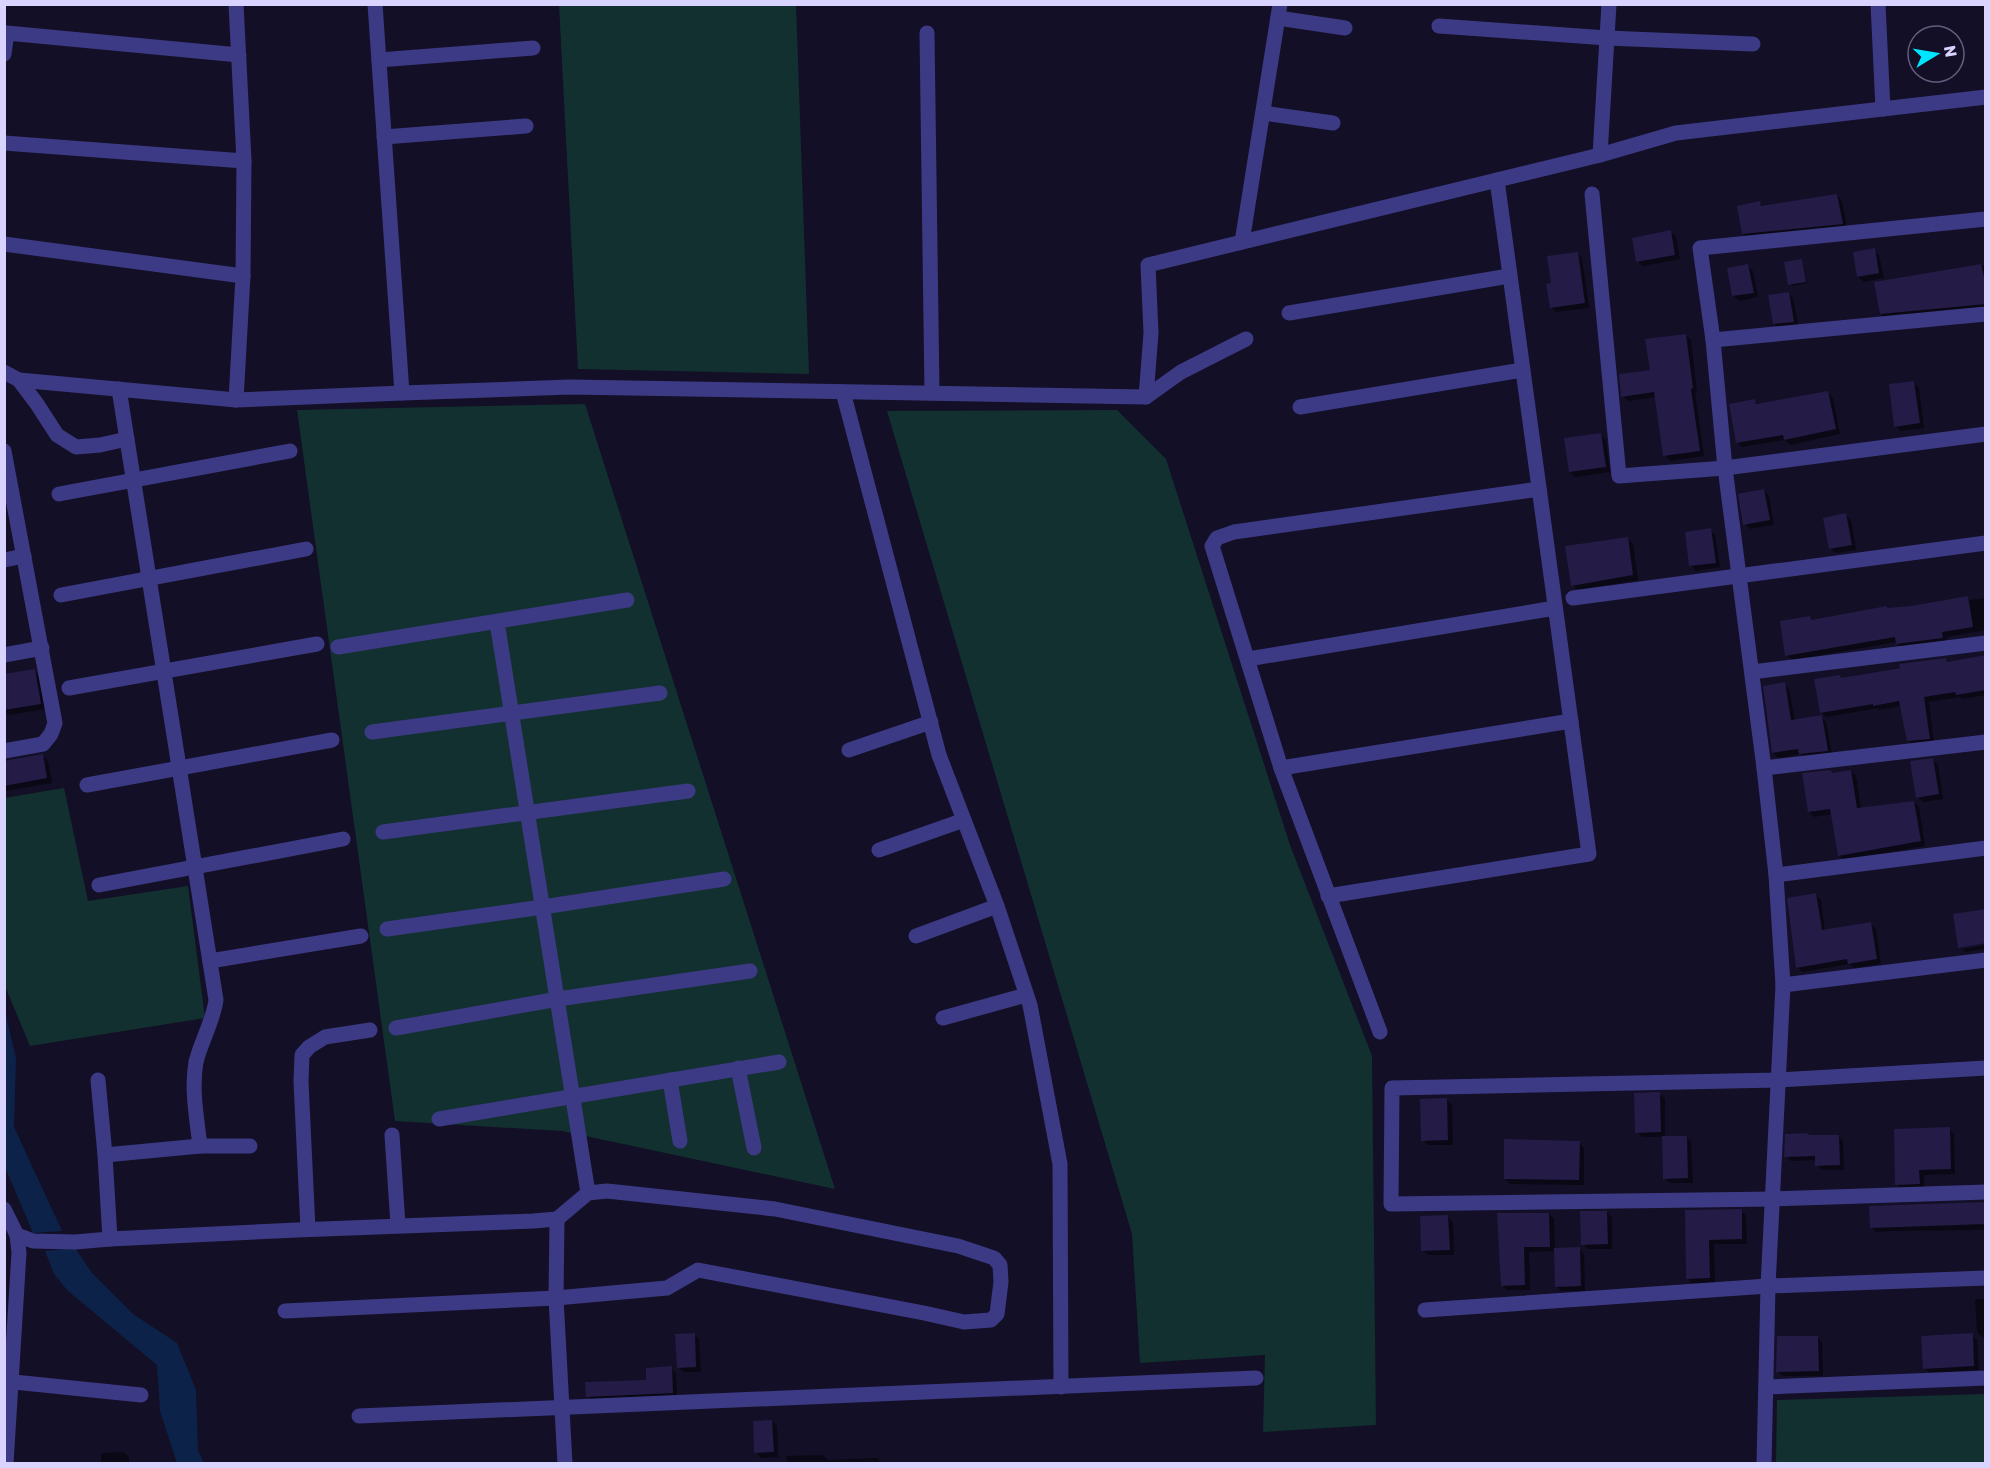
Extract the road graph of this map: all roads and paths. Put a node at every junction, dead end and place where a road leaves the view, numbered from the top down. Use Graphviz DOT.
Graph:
graph roads {
  1 [pos="236,4"];
  2 [pos="375,4"];
  3 [pos="1609,4"];
  4 [pos="1878,4"];
  5 [pos="1279,11"];
  6 [pos="1439,26"];
  7 [pos="1345,28"];
  8 [pos="6,33"];
  9 [pos="927,33"];
  10 [pos="1607,38"];
  11 [pos="1753,44"];
  12 [pos="533,48"];
  13 [pos="4,54"];
  14 [pos="239,55"];
  15 [pos="379,60"];
  16 [pos="1986,97"];
  17 [pos="1883,109"];
  18 [pos="1263,113"];
  19 [pos="1333,123"];
  20 [pos="526,126"];
  21 [pos="384,137"];
  22 [pos="4,143"];
  23 [pos="1600,155"];
  24 [pos="244,161"];
  25 [pos="1497,180"];
  26 [pos="1592,194"];
  27 [pos="1986,219"];
  28 [pos="1242,242"];
  29 [pos="4,244"];
  30 [pos="243,276"];
  31 [pos="1509,276"];
  32 [pos="1288,314"];
  33 [pos="1986,314"];
  34 [pos="1246,339"];
  35 [pos="1713,340"];
  36 [pos="1522,369"];
  37 [pos="4,372"];
  38 [pos="20,380"];
  39 [pos="119,389"];
  40 [pos="843,392"];
  41 [pos="402,393"];
  42 [pos="932,393"];
  43 [pos="1146,397"];
  44 [pos="236,400"];
  45 [pos="1300,407"];
  46 [pos="1986,434"];
  47 [pos="127,439"];
  48 [pos="4,451"];
  49 [pos="290,451"];
  50 [pos="1725,468"];
  51 [pos="134,481"];
  52 [pos="1539,489"];
  53 [pos="59,494"];
  54 [pos="1986,543"];
  55 [pos="306,549"];
  56 [pos="24,556"];
  57 [pos="4,560"];
  58 [pos="1740,575"];
  59 [pos="149,578"];
  60 [pos="61,595"];
  61 [pos="1573,598"];
  62 [pos="627,600"];
  63 [pos="1555,608"];
  64 [pos="497,622"];
  65 [pos="1986,643"];
  66 [pos="317,644"];
  67 [pos="338,647"];
  68 [pos="42,648"];
  69 [pos="4,655"];
  70 [pos="1248,659"];
  71 [pos="164,671"];
  72 [pos="1752,672"];
  73 [pos="69,688"];
  74 [pos="660,693"];
  75 [pos="513,713"];
  76 [pos="1571,721"];
  77 [pos="931,722"];
  78 [pos="372,732"];
  79 [pos="332,740"];
  80 [pos="1986,742"];
  81 [pos="849,750"];
  82 [pos="4,751"];
  83 [pos="179,768"];
  84 [pos="1281,768"];
  85 [pos="1764,768"];
  86 [pos="87,785"];
  87 [pos="688,792"];
  88 [pos="526,813"];
  89 [pos="964,820"];
  90 [pos="383,832"];
  91 [pos="343,839"];
  92 [pos="1986,848"];
  93 [pos="879,850"];
  94 [pos="195,867"];
  95 [pos="1776,875"];
  96 [pos="724,879"];
  97 [pos="99,885"];
  98 [pos="1328,896"];
  99 [pos="997,906"];
  100 [pos="543,907"];
  101 [pos="387,929"];
  102 [pos="361,936"];
  103 [pos="916,936"];
  104 [pos="1986,960"];
  105 [pos="210,961"];
  106 [pos="750,971"];
  107 [pos="1784,985"];
  108 [pos="1026,994"];
  109 [pos="558,999"];
  110 [pos="943,1018"];
  111 [pos="396,1028"];
  112 [pos="370,1030"];
  113 [pos="1380,1032"];
  114 [pos="779,1062"];
  115 [pos="738,1068"];
  116 [pos="1986,1068"];
  117 [pos="98,1080"];
  118 [pos="670,1080"];
  119 [pos="1778,1080"];
  120 [pos="574,1096"];
  121 [pos="439,1119"];
  122 [pos="392,1135"];
  123 [pos="680,1142"];
  124 [pos="200,1146"];
  125 [pos="250,1146"];
  126 [pos="754,1148"];
  127 [pos="105,1155"];
  128 [pos="1986,1192"];
  129 [pos="588,1193"];
  130 [pos="1774,1199"];
  131 [pos="4,1209"];
  132 [pos="557,1218"];
  133 [pos="398,1225"];
  134 [pos="308,1229"];
  135 [pos="17,1235"];
  136 [pos="110,1239"];
  137 [pos="1986,1278"];
  138 [pos="10,1286"];
  139 [pos="1768,1286"];
  140 [pos="556,1298"];
  141 [pos="1425,1310"];
  142 [pos="285,1311"];
  143 [pos="1256,1378"];
  144 [pos="1986,1378"];
  145 [pos="7,1381"];
  146 [pos="1061,1387"];
  147 [pos="1767,1387"];
  148 [pos="141,1395"];
  149 [pos="562,1408"];
  150 [pos="359,1416"];
  151 [pos="6,1464"];
  152 [pos="565,1464"];
  153 [pos="1764,1464"];
  1 -- 14 [label="street"];
  2 -- 15 [label="street"];
  3 -- 10 [label="street"];
  4 -- 17 [label="street"];
  5 -- 7 [label="street"];
  5 -- 18 [label="street"];
  6 -- 10 [label="street"];
  8 -- 13 [label="street"];
  8 -- 14 [label="street"];
  9 -- 42 [label="street"];
  10 -- 11 [label="street"];
  10 -- 23 [label="street"];
  12 -- 15 [label="street"];
  14 -- 24 [label="street"];
  15 -- 21 [label="street"];
  16 -- 17 [label="street"];
  17 -- 23 [label="street"];
  18 -- 19 [label="street"];
  18 -- 28 [label="street"];
  20 -- 21 [label="street"];
  21 -- 41 [label="street"];
  22 -- 24 [label="street"];
  23 -- 25 [label="street"];
  24 -- 30 [label="street"];
  25 -- 28 [label="street"];
  25 -- 31 [label="street"];
  26 -- 50 [label="street"];
  27 -- 35 [label="street"];
  28 -- 43 [label="street"];
  29 -- 30 [label="street"];
  30 -- 44 [label="street"];
  31 -- 32 [label="street"];
  31 -- 36 [label="street"];
  33 -- 35 [label="street"];
  34 -- 43 [label="street"];
  35 -- 50 [label="street"];
  36 -- 45 [label="street"];
  36 -- 52 [label="street"];
  37 -- 38 [label="street"];
  38 -- 39 [label="street"];
  38 -- 47 [label="street"];
  39 -- 44 [label="street"];
  39 -- 47 [label="street"];
  40 -- 41 [label="street"];
  40 -- 42 [label="street"];
  40 -- 77 [label="street"];
  41 -- 44 [label="street"];
  42 -- 43 [label="street"];
  46 -- 50 [label="street"];
  47 -- 51 [label="street"];
  48 -- 56 [label="street"];
  49 -- 51 [label="street"];
  50 -- 58 [label="street"];
  51 -- 53 [label="street"];
  51 -- 59 [label="street"];
  52 -- 63 [label="street"];
  52 -- 70 [label="street"];
  54 -- 58 [label="street"];
  55 -- 59 [label="street"];
  56 -- 57 [label="street"];
  56 -- 68 [label="street"];
  58 -- 61 [label="street"];
  58 -- 72 [label="street"];
  59 -- 60 [label="street"];
  59 -- 71 [label="street"];
  62 -- 64 [label="street"];
  63 -- 70 [label="street"];
  63 -- 76 [label="street"];
  64 -- 67 [label="street"];
  64 -- 75 [label="street"];
  65 -- 72 [label="street"];
  66 -- 71 [label="street"];
  68 -- 69 [label="street"];
  68 -- 82 [label="street"];
  70 -- 84 [label="street"];
  71 -- 73 [label="street"];
  71 -- 83 [label="street"];
  72 -- 85 [label="street"];
  74 -- 75 [label="street"];
  75 -- 78 [label="street"];
  75 -- 88 [label="street"];
  76 -- 84 [label="street"];
  76 -- 98 [label="street"];
  77 -- 81 [label="street"];
  77 -- 89 [label="street"];
  79 -- 83 [label="street"];
  80 -- 85 [label="street"];
  83 -- 86 [label="street"];
  83 -- 94 [label="street"];
  84 -- 98 [label="street"];
  85 -- 95 [label="street"];
  87 -- 88 [label="street"];
  88 -- 90 [label="street"];
  88 -- 100 [label="street"];
  89 -- 93 [label="street"];
  89 -- 99 [label="street"];
  91 -- 94 [label="street"];
  92 -- 95 [label="street"];
  94 -- 97 [label="street"];
  94 -- 105 [label="street"];
  95 -- 107 [label="street"];
  96 -- 100 [label="street"];
  98 -- 113 [label="street"];
  99 -- 103 [label="street"];
  99 -- 108 [label="street"];
  100 -- 101 [label="street"];
  100 -- 109 [label="street"];
  102 -- 105 [label="street"];
  104 -- 107 [label="street"];
  105 -- 124 [label="street"];
  106 -- 109 [label="street"];
  107 -- 119 [label="street"];
  108 -- 110 [label="street"];
  108 -- 146 [label="street"];
  109 -- 111 [label="street"];
  109 -- 120 [label="street"];
  112 -- 134 [label="street"];
  114 -- 115 [label="street"];
  115 -- 118 [label="street"];
  115 -- 126 [label="street"];
  116 -- 119 [label="street"];
  117 -- 127 [label="street"];
  118 -- 120 [label="street"];
  118 -- 123 [label="street"];
  119 -- 130 [label="street"];
  119 -- 130 [label="street"];
  120 -- 121 [label="street"];
  120 -- 129 [label="street"];
  122 -- 133 [label="street"];
  124 -- 125 [label="street"];
  124 -- 127 [label="street"];
  127 -- 136 [label="street"];
  128 -- 130 [label="street"];
  129 -- 132 [label="street"];
  129 -- 140 [label="street"];
  130 -- 139 [label="street"];
  131 -- 135 [label="street"];
  132 -- 133 [label="street"];
  132 -- 140 [label="street"];
  133 -- 134 [label="street"];
  134 -- 136 [label="street"];
  135 -- 136 [label="street"];
  135 -- 138 [label="street"];
  137 -- 139 [label="street"];
  138 -- 145 [label="street"];
  139 -- 141 [label="street"];
  139 -- 147 [label="street"];
  140 -- 142 [label="street"];
  140 -- 149 [label="street"];
  143 -- 146 [label="street"];
  144 -- 147 [label="street"];
  145 -- 148 [label="street"];
  145 -- 151 [label="street"];
  146 -- 149 [label="street"];
  147 -- 153 [label="street"];
  149 -- 150 [label="street"];
  149 -- 152 [label="street"];
}
